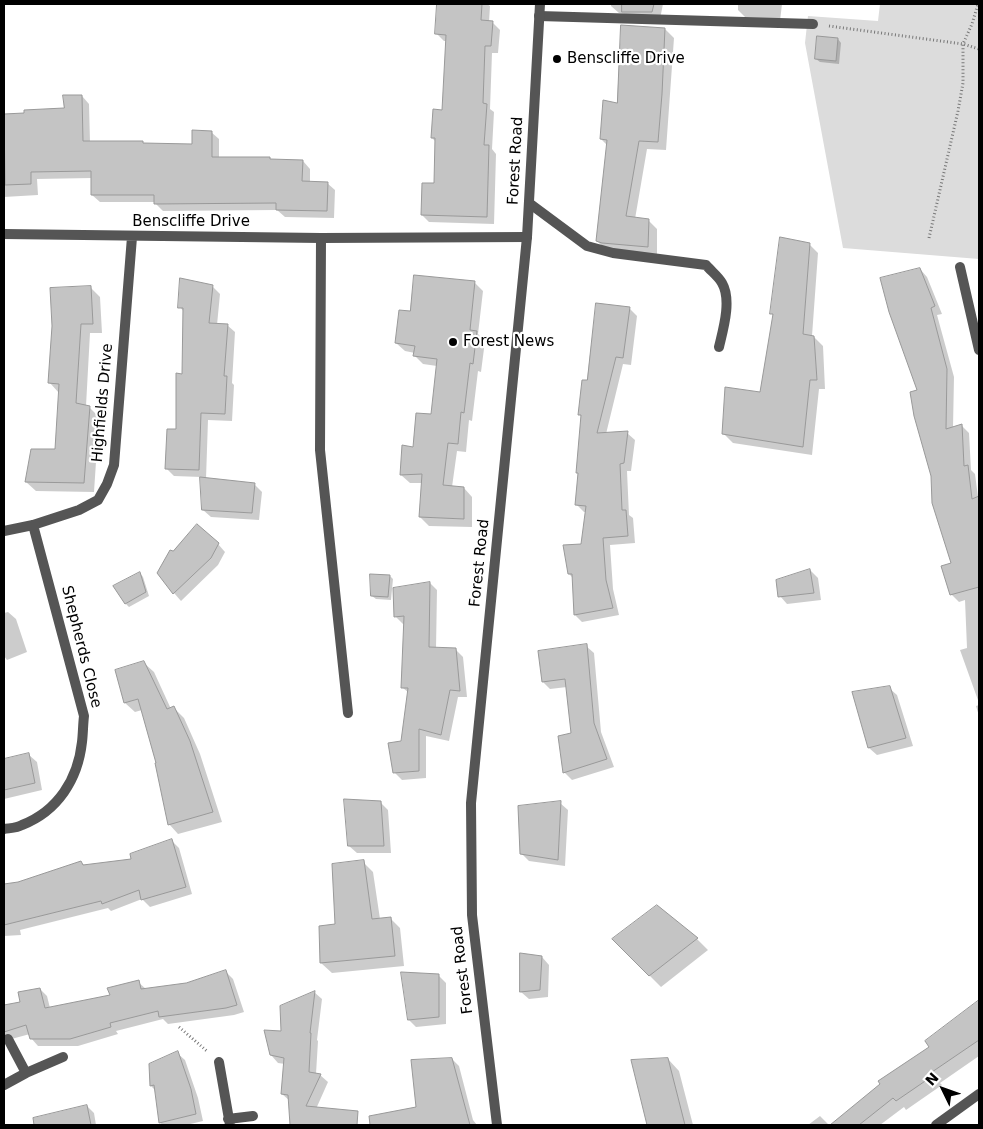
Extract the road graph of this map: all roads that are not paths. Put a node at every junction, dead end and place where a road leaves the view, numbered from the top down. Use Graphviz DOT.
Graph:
graph roads {
  1 [pos="540,4"];
  2 [pos="539,16"];
  3 [pos="813,24"];
  4 [pos="529,202"];
  5 [pos="4,234"];
  6 [pos="132,237"];
  7 [pos="527,237"];
  8 [pos="321,238"];
  9 [pos="960,267"];
  10 [pos="976,316"];
  11 [pos="719,347"];
  12 [pos="979,350"];
  13 [pos="33,524"];
  14 [pos="4,531"];
  15 [pos="348,713"];
  16 [pos="4,829"];
  17 [pos="8,1039"];
  18 [pos="63,1057"];
  19 [pos="219,1062"];
  20 [pos="26,1073"];
  21 [pos="4,1085"];
  22 [pos="979,1094"];
  23 [pos="253,1116"];
  24 [pos="229,1122"];
  25 [pos="497,1125"];
  26 [pos="936,1125"];
  1 -- 2 [label="street, Forest Road"];
  2 -- 3 [label="street"];
  2 -- 4 [label="street, Forest Road"];
  4 -- 7 [label="street, Forest Road"];
  4 -- 11 [label="street"];
  5 -- 6 [label="street, Benscliffe Drive"];
  6 -- 8 [label="street, Benscliffe Drive"];
  6 -- 13 [label="street, Highfields Drive"];
  7 -- 8 [label="street, Benscliffe Drive"];
  7 -- 25 [label="street, Forest Road"];
  8 -- 15 [label="street"];
  9 -- 10 [label="street"];
  10 -- 12 [label="street"];
  13 -- 14 [label="street, Highfields Drive"];
  13 -- 16 [label="street, Shepherds Close"];
  17 -- 20 [label="street"];
  18 -- 20 [label="street"];
  19 -- 24 [label="street"];
  20 -- 21 [label="street"];
  22 -- 26 [label="street"];
  23 -- 24 [label="street"];
}
